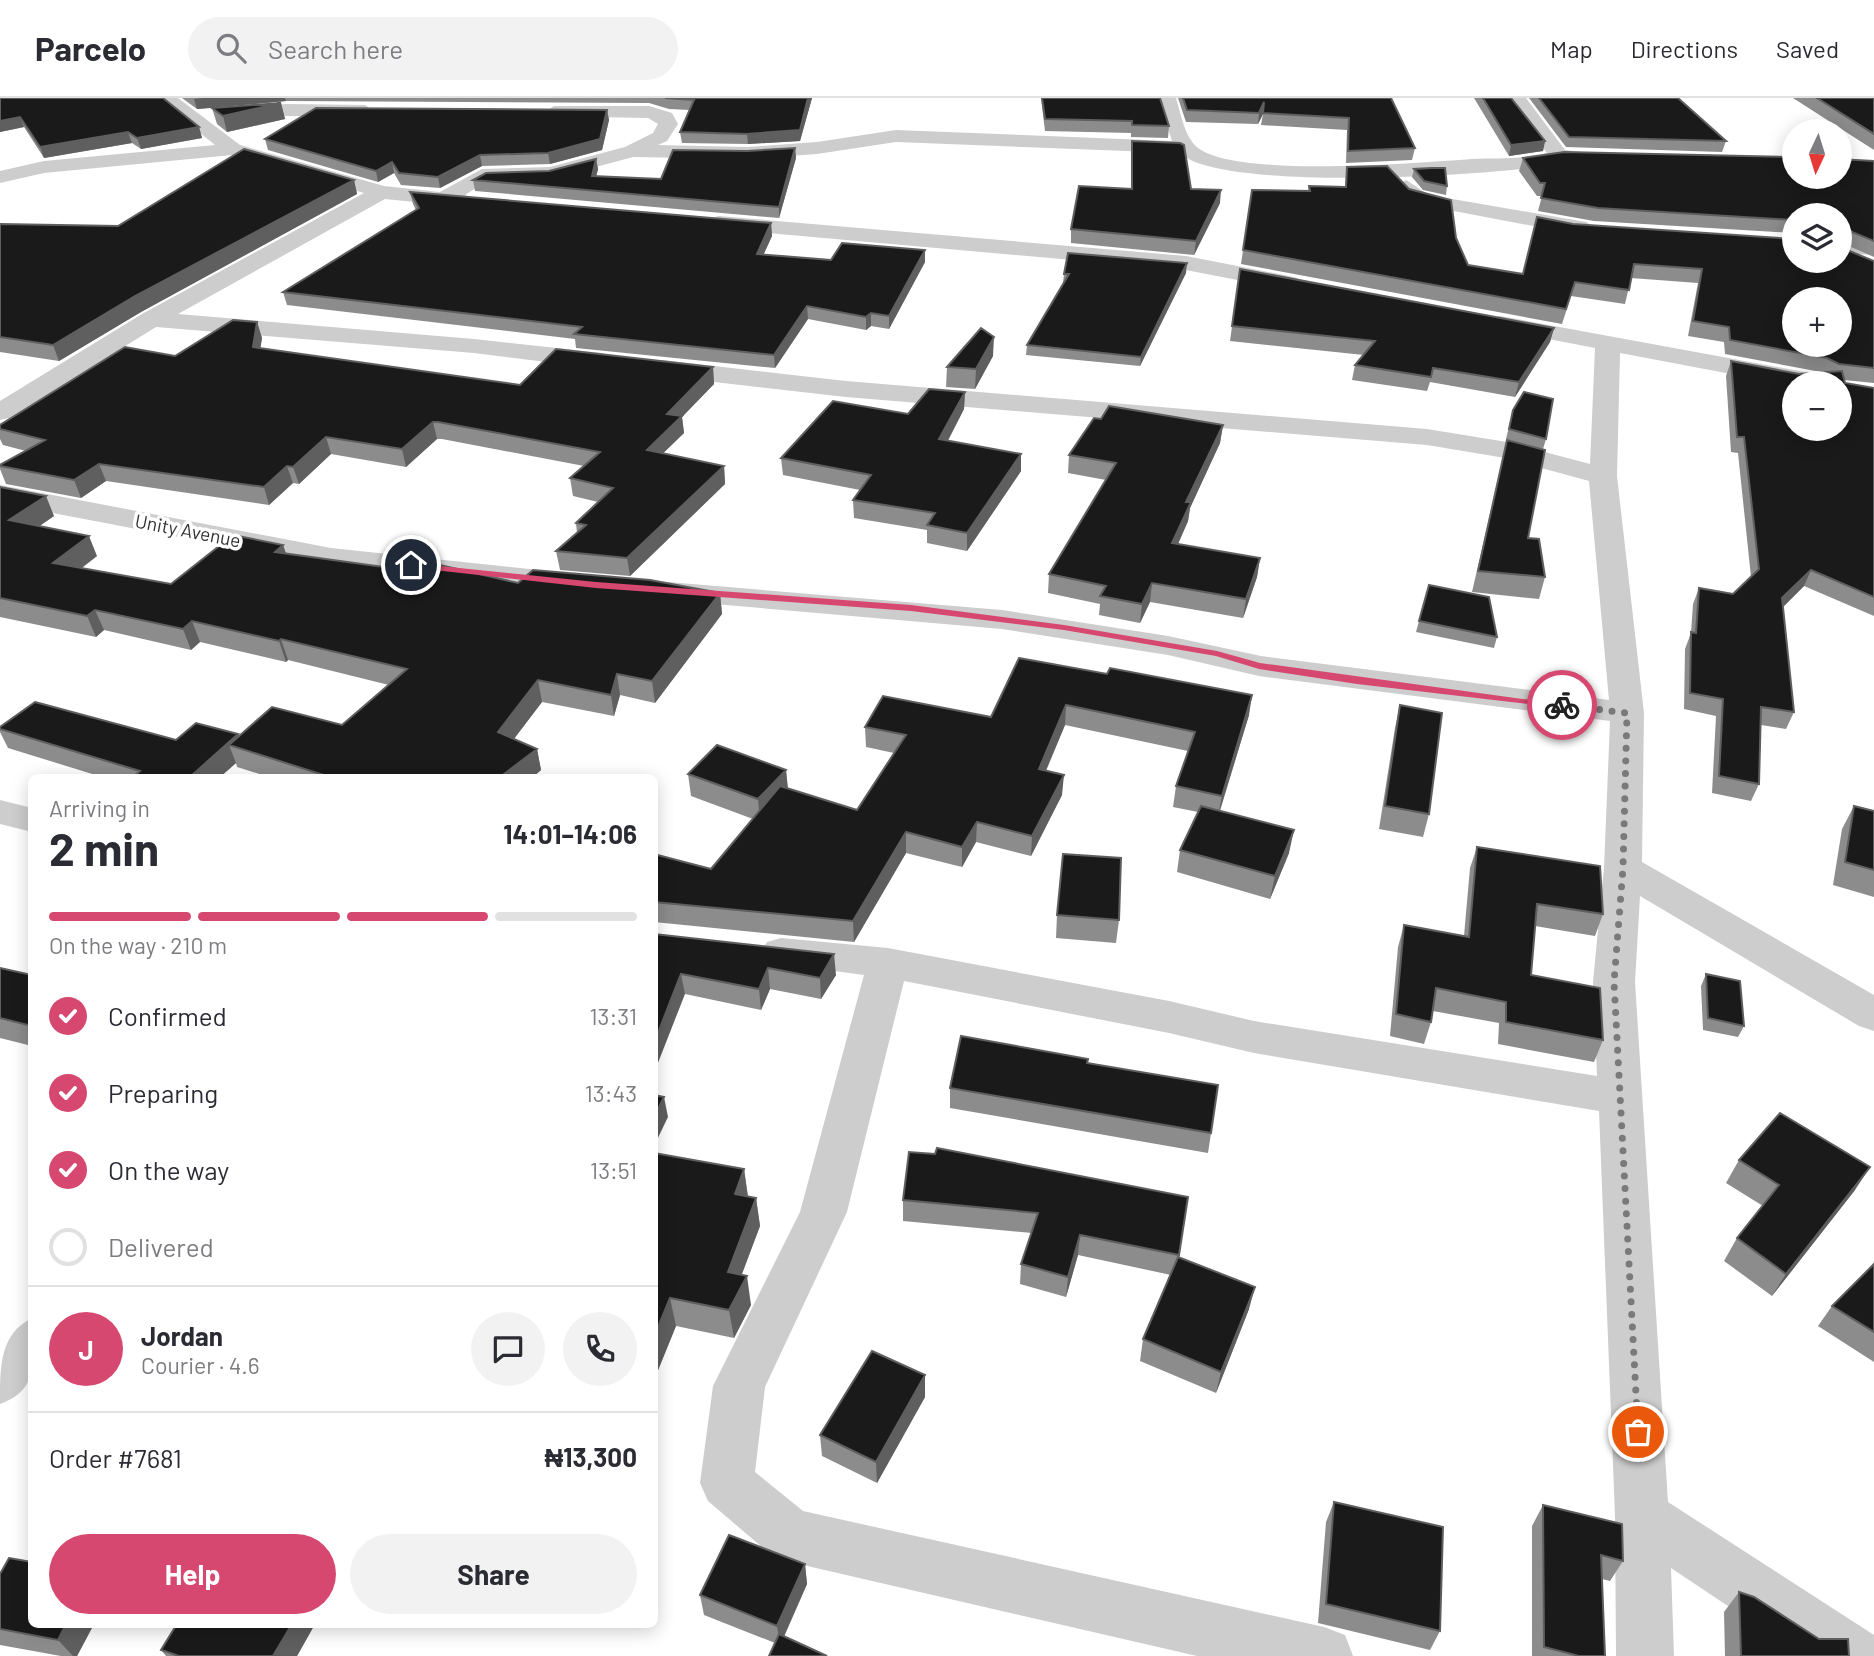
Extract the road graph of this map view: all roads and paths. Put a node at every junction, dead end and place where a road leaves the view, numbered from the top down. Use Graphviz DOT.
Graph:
graph roads {
  1 [pos="166,98"];
  2 [pos="1167,98"];
  3 [pos="1513,98"];
  4 [pos="384,111"];
  5 [pos="537,111"];
  6 [pos="191,118"];
  7 [pos="1185,147"];
  8 [pos="233,149"];
  9 [pos="632,152"];
  10 [pos="1559,156"];
  11 [pos="1598,157"];
  12 [pos="1391,169"];
  13 [pos="0,177"];
  14 [pos="382,192"];
  15 [pos="443,199"];
  16 [pos="484,202"];
  17 [pos="691,220"];
  18 [pos="1602,231"];
  19 [pos="1852,247"];
  20 [pos="1874,248"];
  21 [pos="1852,258"];
  22 [pos="1874,267"];
  23 [pos="1309,287"];
  24 [pos="1472,318"];
  25 [pos="151,319"];
  26 [pos="1608,344"];
  27 [pos="1782,376"];
  28 [pos="0,412"];
  29 [pos="1603,476"];
  30 [pos="0,494"];
  31 [pos="1627,713"];
  32 [pos="0,812"];
  33 [pos="28,819"];
  34 [pos="1623,868"];
  35 [pos="737,947"];
  36 [pos="888,963"];
  37 [pos="1874,1015"];
  38 [pos="1620,1097"];
  39 [pos="28,1345"];
  40 [pos="0,1381"];
  41 [pos="1642,1516"];
  42 [pos="1324,1656"];
  43 [pos="1645,1656"];
  44 [pos="1854,1656"];
  1 -- 6 [label="street"];
  2 -- 7 [label="street"];
  3 -- 10 [label="street"];
  4 -- 6 [label="street"];
  5 -- 9 [label="street"];
  6 -- 8 [label="street"];
  7 -- 9 [label="street"];
  7 -- 12 [label="street"];
  8 -- 13 [label="street"];
  8 -- 14 [label="street"];
  9 -- 15 [label="street"];
  10 -- 11 [label="street"];
  10 -- 12 [label="street"];
  12 -- 18 [label="street"];
  14 -- 15 [label="street"];
  14 -- 25 [label="street"];
  15 -- 16 [label="street"];
  17 -- 23 [label="street"];
  19 -- 20 [label="street"];
  21 -- 22 [label="street"];
  24 -- 26 [label="street"];
  25 -- 28 [label="street"];
  25 -- 29 [label="street"];
  26 -- 27 [label="street"];
  26 -- 29 [label="street"];
  29 -- 31 [label="street"];
  30 -- 31 [label="street, Unity Avenue"];
  31 -- 34 [label="street"];
  32 -- 33 [label="street"];
  34 -- 37 [label="street"];
  34 -- 38 [label="street"];
  35 -- 36 [label="street"];
  36 -- 38 [label="street"];
  36 -- 42 [label="street"];
  38 -- 41 [label="street"];
  39 -- 40 [label="street"];
  41 -- 43 [label="street"];
  41 -- 44 [label="street"];
}
